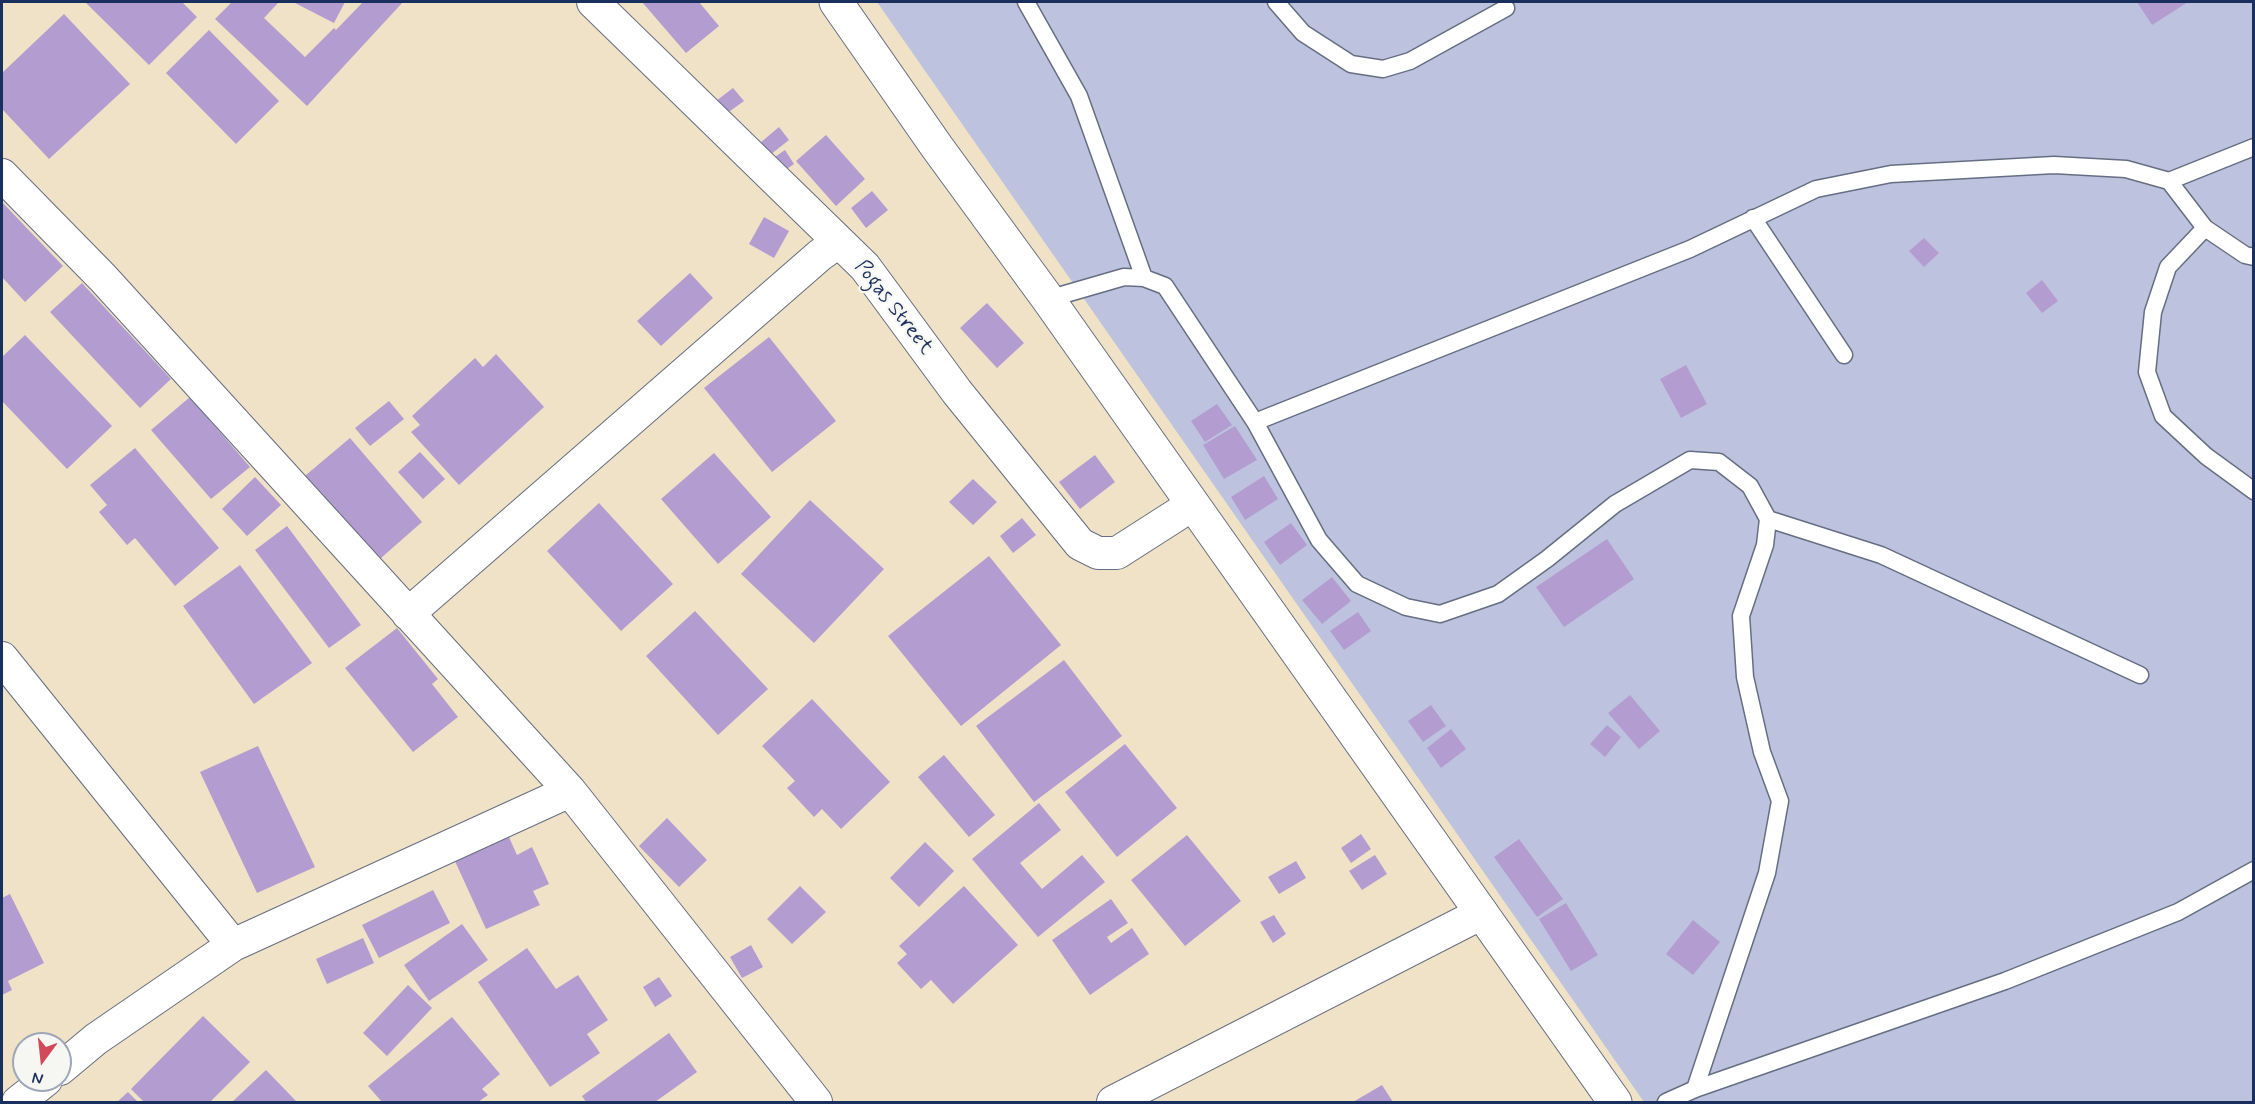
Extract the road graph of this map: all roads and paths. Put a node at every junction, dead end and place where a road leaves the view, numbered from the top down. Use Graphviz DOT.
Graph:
graph roads {
  1 [pos="593,2"];
  2 [pos="836,2"];
  3 [pos="1026,2"];
  4 [pos="1276,2"];
  5 [pos="1506,8"];
  6 [pos="2253,147"];
  7 [pos="2,175"];
  8 [pos="2169,181"];
  9 [pos="1753,218"];
  10 [pos="2205,228"];
  11 [pos="838,242"];
  12 [pos="2253,257"];
  13 [pos="1144,278"];
  14 [pos="1048,299"];
  15 [pos="1844,355"];
  16 [pos="1255,422"];
  17 [pos="2253,491"];
  18 [pos="1192,505"];
  19 [pos="1768,519"];
  20 [pos="408,614"];
  21 [pos="2,658"];
  22 [pos="2140,675"];
  23 [pos="570,791"];
  24 [pos="2253,870"];
  25 [pos="1482,913"];
  26 [pos="232,945"];
  27 [pos="72,1058"];
  28 [pos="1695,1089"];
  29 [pos="31,1092"];
  30 [pos="18,1102"];
  31 [pos="816,1102"];
  32 [pos="1113,1102"];
  33 [pos="1615,1102"];
  34 [pos="1666,1102"];
  1 -- 11 [label="street, Pogas Street"];
  2 -- 14 [label="street"];
  3 -- 13 [label="lane"];
  4 -- 5 [label="lane"];
  6 -- 8 [label="lane"];
  7 -- 20 [label="street"];
  8 -- 9 [label="lane"];
  8 -- 10 [label="lane"];
  9 -- 15 [label="lane"];
  9 -- 16 [label="lane"];
  10 -- 12 [label="lane"];
  10 -- 17 [label="lane"];
  11 -- 18 [label="street, Pogas Street"];
  11 -- 20 [label="street"];
  13 -- 14 [label="lane"];
  13 -- 16 [label="lane"];
  14 -- 18 [label="street"];
  16 -- 19 [label="lane"];
  18 -- 25 [label="street"];
  19 -- 22 [label="lane"];
  19 -- 28 [label="lane"];
  20 -- 23 [label="street"];
  21 -- 26 [label="street"];
  23 -- 26 [label="street"];
  23 -- 31 [label="street"];
  24 -- 28 [label="lane"];
  25 -- 32 [label="street"];
  25 -- 33 [label="street"];
  26 -- 27 [label="street"];
  28 -- 34 [label="lane"];
  29 -- 30 [label="street"];
}
